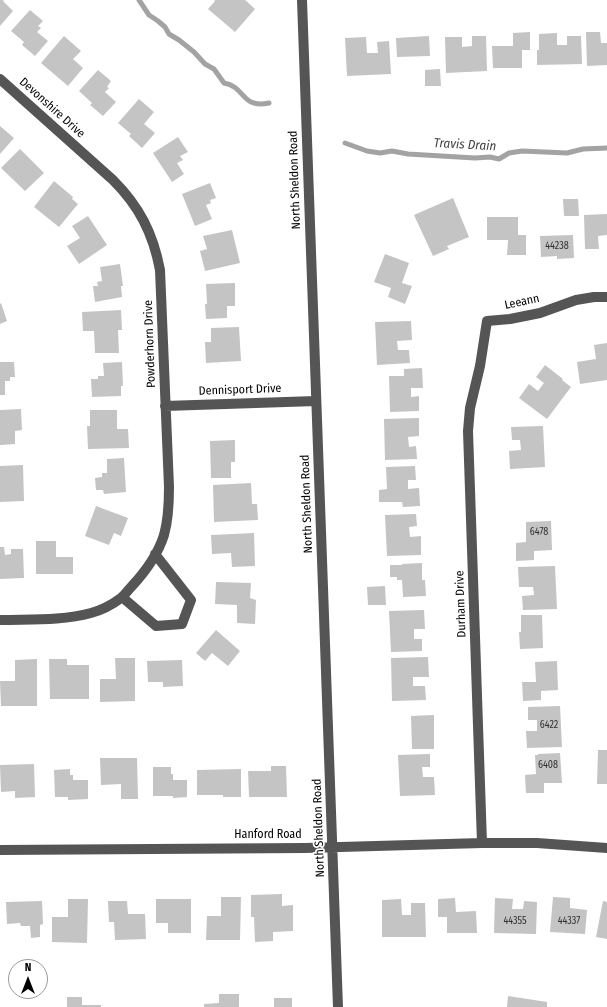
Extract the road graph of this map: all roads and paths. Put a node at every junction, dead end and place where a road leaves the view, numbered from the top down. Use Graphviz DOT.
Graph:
graph roads {
  1 [pos="302,0"];
  2 [pos="0,79"];
  3 [pos="86,156"];
  4 [pos="607,297"];
  5 [pos="480,366"];
  6 [pos="316,400"];
  7 [pos="165,406"];
  8 [pos="155,554"];
  9 [pos="122,597"];
  10 [pos="0,620"];
  11 [pos="482,843"];
  12 [pos="333,847"];
  13 [pos="607,848"];
  14 [pos="0,850"];
  15 [pos="338,1007"];
  1 -- 6 [label="street, North Sheldon Road"];
  2 -- 3 [label="street, Devonshire Drive"];
  3 -- 7 [label="street, Powderhorn Drive"];
  4 -- 5 [label="street, Leeann"];
  5 -- 11 [label="street, Durham Drive"];
  6 -- 7 [label="street, Dennisport Drive"];
  6 -- 12 [label="street, North Sheldon Road"];
  7 -- 8 [label="street, Powderhorn Drive"];
  8 -- 9 [label="street, Powderhorn Drive"];
  8 -- 9 [label="street"];
  9 -- 10 [label="street, Powderhorn Drive"];
  11 -- 12 [label="street, Hanford Road"];
  11 -- 13 [label="street, Hanford Road"];
  12 -- 14 [label="street, Hanford Road"];
  12 -- 15 [label="street, North Sheldon Road"];
}
